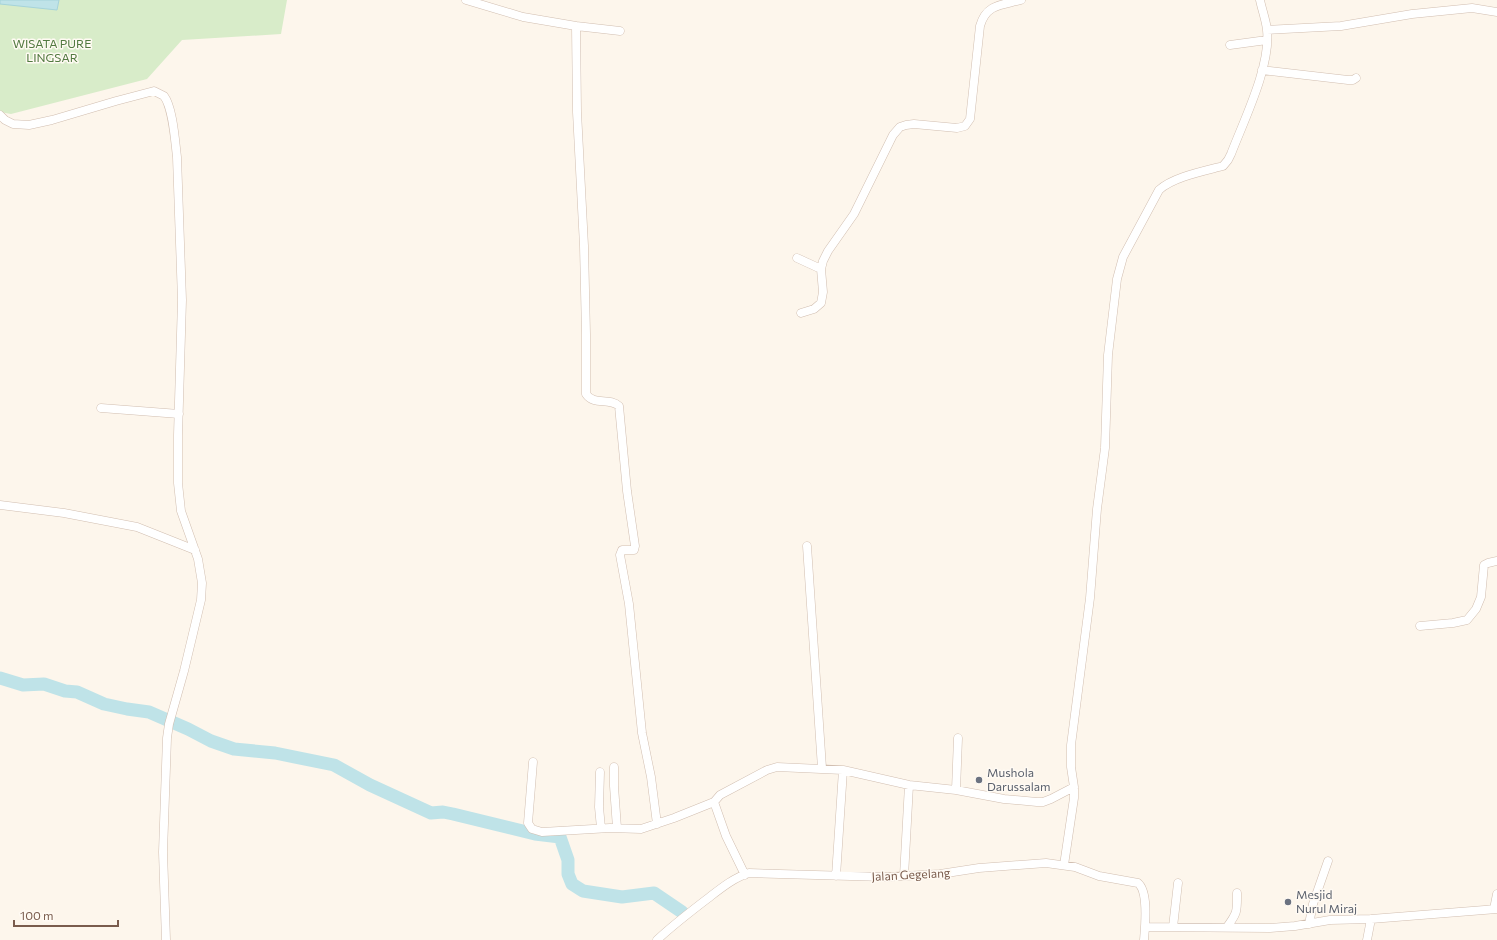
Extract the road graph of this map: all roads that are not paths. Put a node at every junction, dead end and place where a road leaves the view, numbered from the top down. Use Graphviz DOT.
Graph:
graph roads {
  1 [pos="466,0"];
  2 [pos="1021,0"];
  3 [pos="1260,0"];
  4 [pos="1497,12"];
  5 [pos="576,26"];
  6 [pos="1267,30"];
  7 [pos="620,31"];
  8 [pos="1267,40"];
  9 [pos="1230,45"];
  10 [pos="1262,70"];
  11 [pos="1356,78"];
  12 [pos="2,117"];
  13 [pos="797,258"];
  14 [pos="821,269"];
  15 [pos="800,313"];
  16 [pos="101,408"];
  17 [pos="179,414"];
  18 [pos="0,505"];
  19 [pos="807,546"];
  20 [pos="195,550"];
  21 [pos="1497,561"];
  22 [pos="1420,626"];
  23 [pos="958,738"];
  24 [pos="533,762"];
  25 [pos="614,767"];
  26 [pos="822,768"];
  27 [pos="843,770"];
  28 [pos="600,772"];
  29 [pos="909,785"];
  30 [pos="1074,787"];
  31 [pos="956,790"];
  32 [pos="714,802"];
  33 [pos="657,824"];
  34 [pos="601,828"];
  35 [pos="617,828"];
  36 [pos="1328,861"];
  37 [pos="1064,865"];
  38 [pos="744,875"];
  39 [pos="836,876"];
  40 [pos="904,876"];
  41 [pos="1178,883"];
  42 [pos="1237,893"];
  43 [pos="1497,894"];
  44 [pos="1496,909"];
  45 [pos="1371,918"];
  46 [pos="1309,924"];
  47 [pos="1145,927"];
  48 [pos="1173,927"];
  49 [pos="1227,927"];
  50 [pos="166,940"];
  51 [pos="657,940"];
  52 [pos="1144,940"];
  53 [pos="1367,940"];
  1 -- 5 [label="street"];
  2 -- 14 [label="street"];
  3 -- 6 [label="street"];
  4 -- 6 [label="street"];
  5 -- 7 [label="street"];
  5 -- 33 [label="street"];
  6 -- 8 [label="street"];
  8 -- 9 [label="street"];
  8 -- 10 [label="street"];
  10 -- 11 [label="street"];
  10 -- 30 [label="street"];
  12 -- 17 [label="street"];
  13 -- 14 [label="street"];
  14 -- 15 [label="street"];
  16 -- 17 [label="street"];
  17 -- 20 [label="street"];
  18 -- 20 [label="street"];
  19 -- 26 [label="street"];
  20 -- 50 [label="street"];
  21 -- 22 [label="street"];
  23 -- 31 [label="street"];
  24 -- 34 [label="street"];
  25 -- 35 [label="street"];
  26 -- 27 [label="street"];
  26 -- 32 [label="street"];
  27 -- 29 [label="street"];
  27 -- 39 [label="street"];
  28 -- 34 [label="street"];
  29 -- 31 [label="street"];
  29 -- 40 [label="street"];
  30 -- 31 [label="street"];
  30 -- 37 [label="street"];
  32 -- 33 [label="street"];
  32 -- 38 [label="street"];
  33 -- 35 [label="street"];
  34 -- 35 [label="street"];
  36 -- 46 [label="street"];
  37 -- 40 [label="street, Jalan Gegelang"];
  37 -- 47 [label="street, Jalan Gegelang"];
  38 -- 39 [label="street, Jalan Gegelang"];
  38 -- 51 [label="street, Jalan Gegelang"];
  39 -- 40 [label="street, Jalan Gegelang"];
  41 -- 48 [label="street"];
  42 -- 49 [label="street"];
  43 -- 44 [label="street"];
  44 -- 45 [label="street"];
  45 -- 46 [label="street"];
  45 -- 53 [label="street"];
  46 -- 49 [label="street"];
  47 -- 48 [label="street"];
  47 -- 52 [label="street, Jalan Gegelang"];
  48 -- 49 [label="street"];
}
